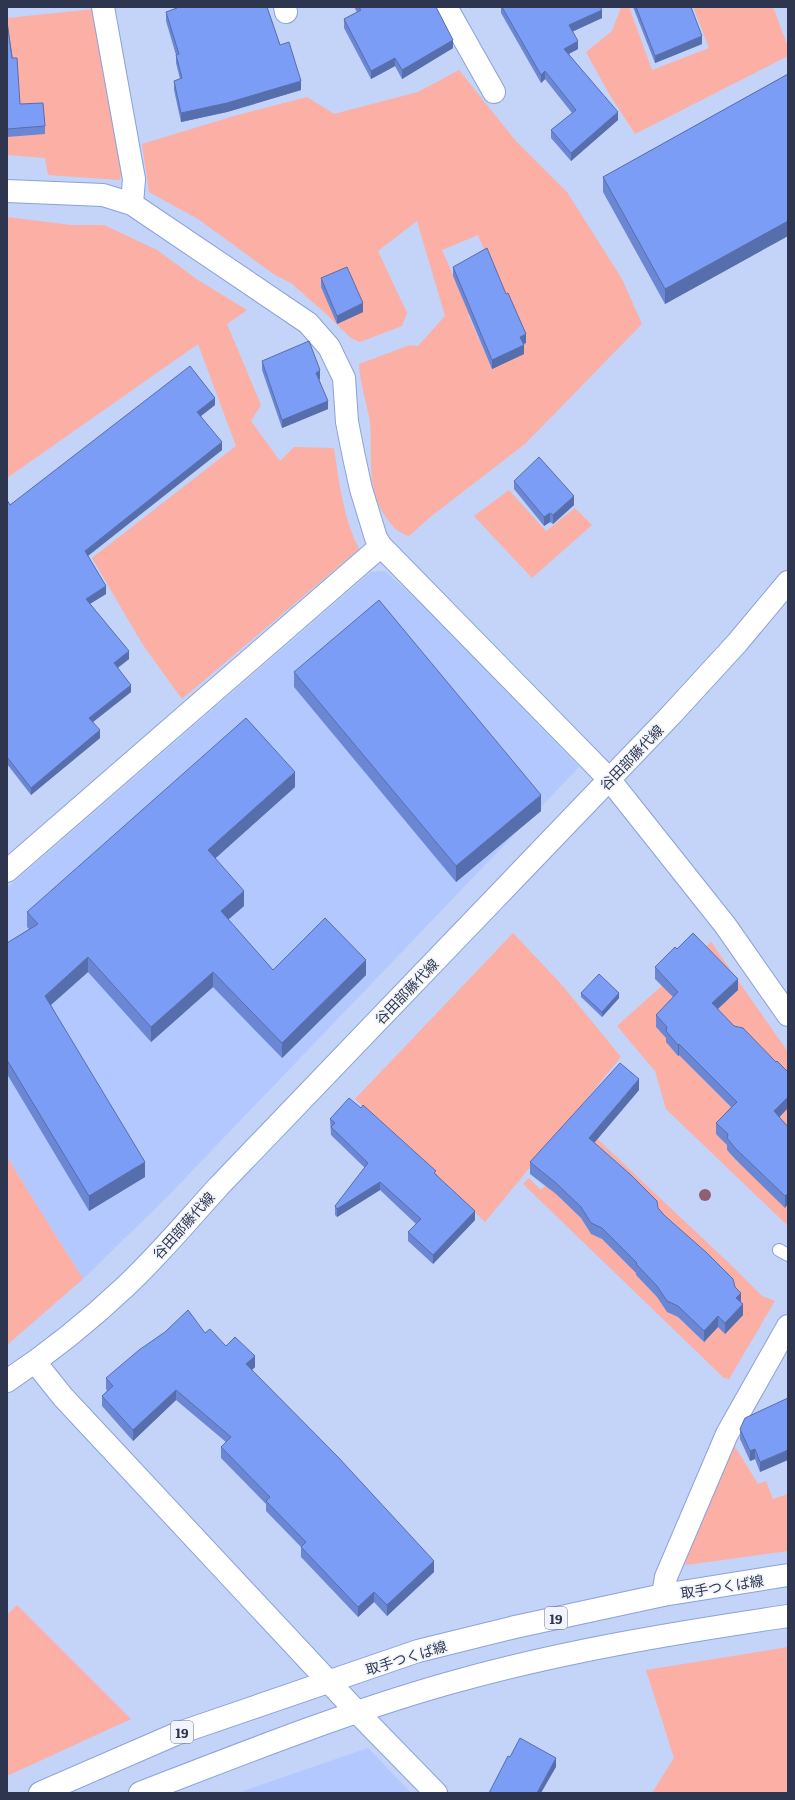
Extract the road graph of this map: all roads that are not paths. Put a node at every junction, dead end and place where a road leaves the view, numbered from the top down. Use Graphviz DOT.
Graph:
graph roads {
  1 [pos="103,7"];
  2 [pos="446,7"];
  3 [pos="494,92"];
  4 [pos="7,191"];
  5 [pos="132,204"];
  6 [pos="381,546"];
  7 [pos="788,582"];
  8 [pos="609,779"];
  9 [pos="7,871"];
  10 [pos="788,1015"];
  11 [pos="788,1326"];
  12 [pos="36,1362"];
  13 [pos="7,1381"];
  14 [pos="788,1575"];
  15 [pos="663,1595"];
  16 [pos="788,1616"];
  17 [pos="328,1681"];
  18 [pos="357,1712"];
  19 [pos="40,1793"];
  20 [pos="140,1793"];
  21 [pos="436,1793"];
  1 -- 5 [label="street"];
  2 -- 3 [label="street"];
  4 -- 5 [label="street"];
  5 -- 6 [label="street"];
  6 -- 8 [label="street"];
  6 -- 9 [label="street"];
  7 -- 8 [label="street, 谷田部藤代線"];
  8 -- 10 [label="street"];
  8 -- 12 [label="street, 谷田部藤代線"];
  11 -- 15 [label="street"];
  12 -- 13 [label="street, 谷田部藤代線"];
  12 -- 17 [label="street"];
  14 -- 15 [label="street, 取手つくば線 / 19"];
  15 -- 17 [label="street, 取手つくば線 / 19"];
  16 -- 18 [label="street"];
  17 -- 18 [label="street"];
  17 -- 19 [label="street, 取手つくば線 / 19"];
  18 -- 20 [label="street"];
  18 -- 21 [label="street"];
}
